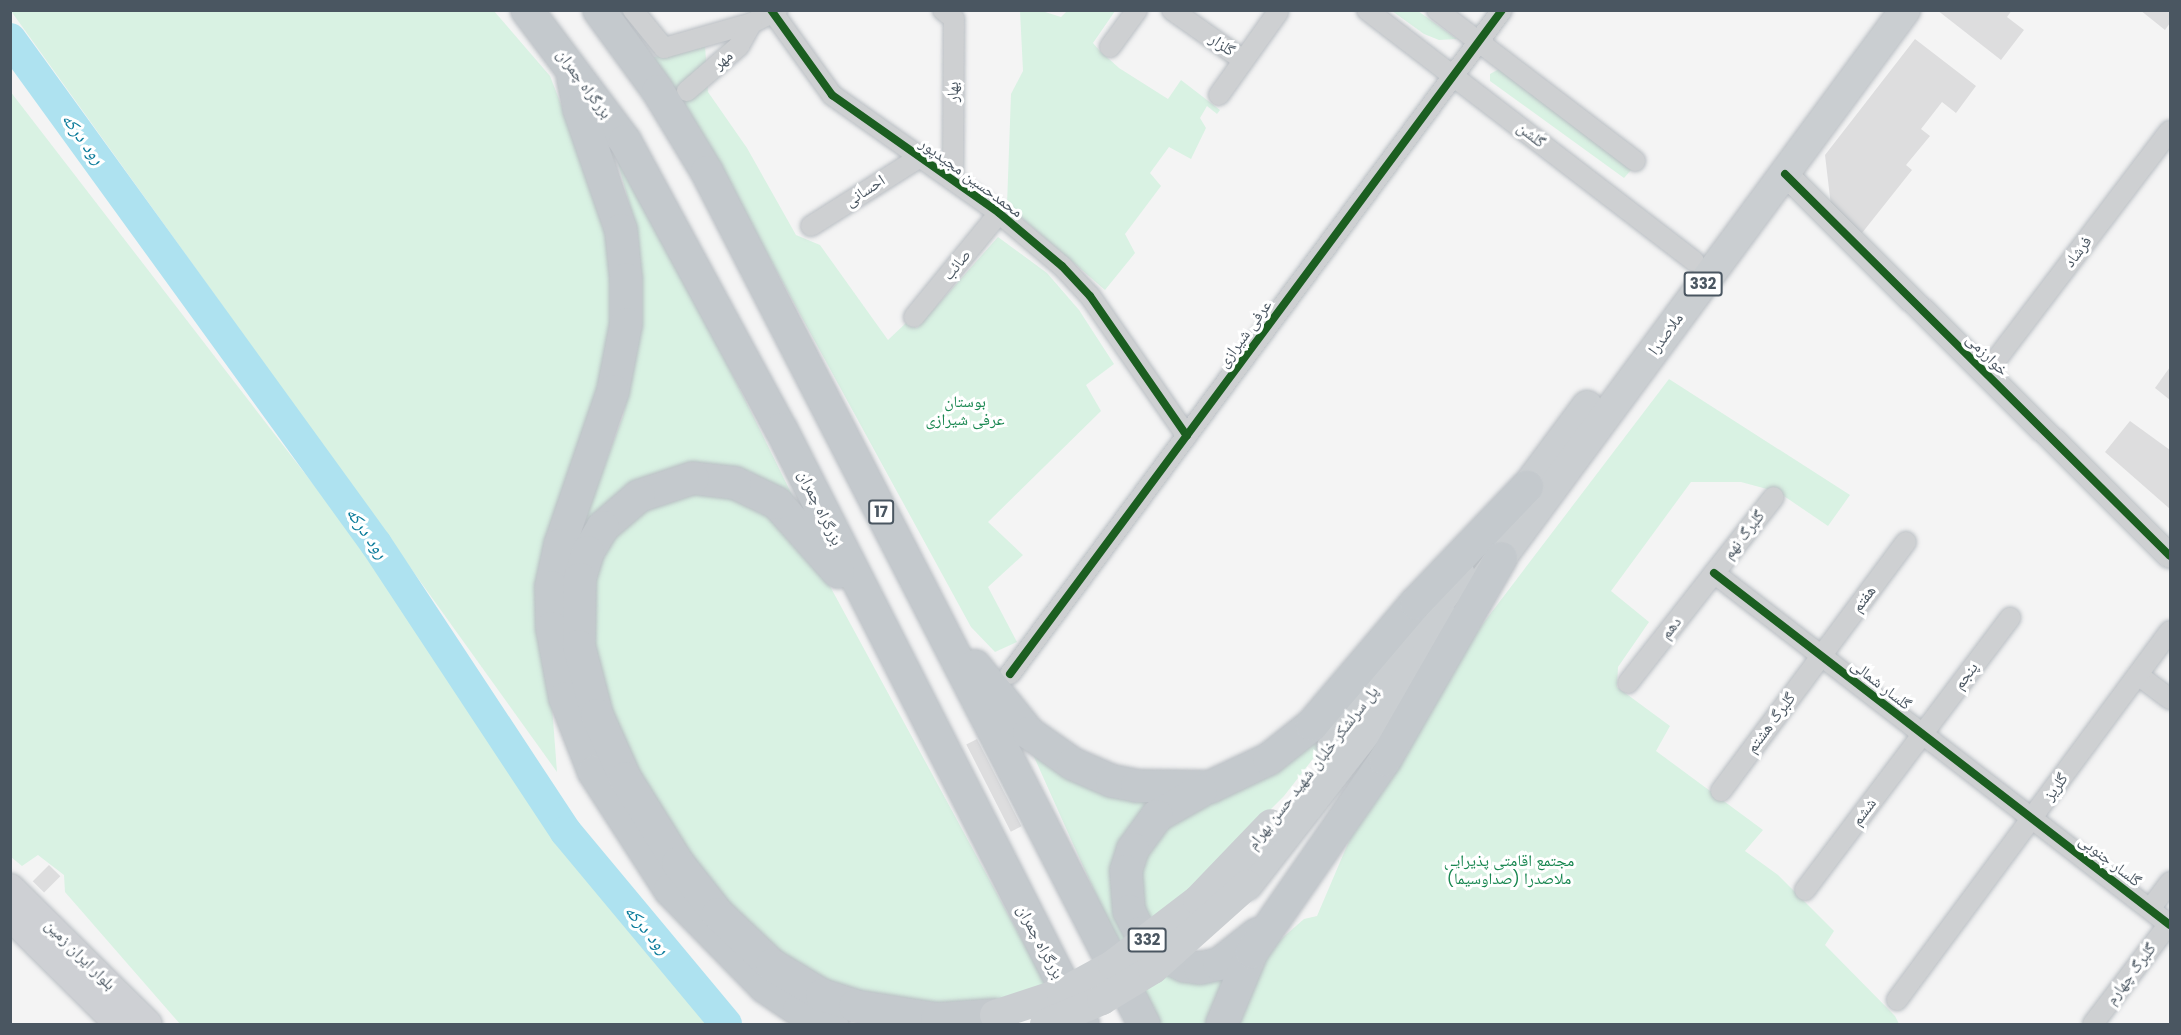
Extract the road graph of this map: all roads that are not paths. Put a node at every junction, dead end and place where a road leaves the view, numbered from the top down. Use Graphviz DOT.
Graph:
graph roads {
  1 [pos="527,10"];
  2 [pos="599,10"];
  3 [pos="633,10"];
  4 [pos="943,10"];
  5 [pos="1137,10"];
  6 [pos="1172,10"];
  7 [pos="1367,10"];
  8 [pos="1437,10"];
  9 [pos="1502,10"];
  10 [pos="1879,10"];
  11 [pos="1905,10"];
  12 [pos="774,12"];
  13 [pos="1278,12"];
  14 [pos="752,23"];
  15 [pos="1479,42"];
  16 [pos="1110,47"];
  17 [pos="1243,60"];
  18 [pos="570,63"];
  19 [pos="1454,75"];
  20 [pos="687,91"];
  21 [pos="1219,95"];
  22 [pos="2170,131"];
  23 [pos="920,157"];
  24 [pos="1635,161"];
  25 [pos="1785,174"];
  26 [pos="953,180"];
  27 [pos="999,213"];
  28 [pos="811,226"];
  29 [pos="1694,261"];
  30 [pos="914,317"];
  31 [pos="1986,373"];
  32 [pos="1186,436"];
  33 [pos="1527,487"];
  34 [pos="1774,497"];
  35 [pos="1906,542"];
  36 [pos="2170,556"];
  37 [pos="1501,558"];
  38 [pos="1714,573"];
  39 [pos="870,608"];
  40 [pos="935,618"];
  41 [pos="2010,618"];
  42 [pos="1439,620"];
  43 [pos="2170,631"];
  44 [pos="1821,656"];
  45 [pos="1010,674"];
  46 [pos="2138,675"];
  47 [pos="1628,683"];
  48 [pos="2170,699"];
  49 [pos="1922,734"];
  50 [pos="1210,787"];
  51 [pos="1721,791"];
  52 [pos="2032,819"];
  53 [pos="2170,882"];
  54 [pos="10,887"];
  55 [pos="1805,890"];
  56 [pos="2150,909"];
  57 [pos="10,917"];
  58 [pos="1270,923"];
  59 [pos="2170,924"];
  60 [pos="1897,1000"];
  61 [pos="995,1015"];
  62 [pos="118,1024"];
  63 [pos="148,1024"];
  64 [pos="832,1024"];
  65 [pos="1045,1024"];
  66 [pos="1083,1024"];
  67 [pos="1144,1024"];
  68 [pos="1222,1024"];
  69 [pos="2093,1024"];
  1 -- 18 [label="highway, بزرگراه چمران"];
  2 -- 40 [label="highway, 17"];
  3 -- 14 [label="street"];
  4 -- 26 [label="street, بهار"];
  5 -- 16 [label="street"];
  6 -- 17 [label="street, گلزار"];
  7 -- 19 [label="street, گلشن"];
  8 -- 15 [label="street"];
  9 -- 15 [label="street, عرفی شیرازی"];
  10 -- 29 [label="main road, ملاصدرا / 332"];
  11 -- 25 [label="main road, ملاصدرا / 332"];
  12 -- 14 [label="street"];
  12 -- 23 [label="street, محمدحسین مجیدپور"];
  13 -- 17 [label="street, گلزار"];
  14 -- 20 [label="street, مهر"];
  15 -- 19 [label="street, عرفی شیرازی"];
  15 -- 24 [label="street"];
  17 -- 21 [label="street, گلزار"];
  18 -- 39 [label="highway, بزرگراه چمران"];
  18 -- 64 [label="highway"];
  19 -- 29 [label="street, گلشن"];
  19 -- 32 [label="street, عرفی شیرازی"];
  22 -- 31 [label="street, فرشاد"];
  23 -- 26 [label="street, محمدحسین مجیدپور"];
  23 -- 28 [label="street, احسانی"];
  25 -- 31 [label="street, خوارزمی"];
  25 -- 37 [label="main road, ملاصدرا / 332"];
  26 -- 27 [label="street, محمدحسین مجیدپور"];
  27 -- 30 [label="street, صائب"];
  27 -- 32 [label="street, محمدحسین مجیدپور"];
  29 -- 33 [label="main road, ملاصدرا / 332"];
  31 -- 36 [label="street, خوارزمی"];
  32 -- 45 [label="street, عرفی شیرازی"];
  33 -- 42 [label="main road, ملاصدرا / 332"];
  33 -- 50 [label="highway"];
  34 -- 38 [label="street, گلبرگ نهم"];
  35 -- 44 [label="street, هفتم"];
  37 -- 42 [label="main road, ملاصدرا / 332"];
  37 -- 58 [label="highway"];
  38 -- 44 [label="street, گلسار شمالی"];
  38 -- 47 [label="street, دهم"];
  39 -- 61 [label="highway"];
  39 -- 66 [label="highway, بزرگراه چمران"];
  40 -- 50 [label="highway"];
  40 -- 67 [label="highway, 17"];
  41 -- 49 [label="street, پنجم"];
  42 -- 61 [label="main road, پل سرلشکر خلبان شهید حسن بهرام / 332, bridge"];
  42 -- 65 [label="main road, پل سرلشکر خلبان شهید حسن بهرام / 332, bridge"];
  43 -- 46 [label="street, گلریز"];
  44 -- 49 [label="street, گلسار شمالی"];
  44 -- 51 [label="street, گلبرگ هشتم"];
  46 -- 48 [label="street"];
  46 -- 52 [label="street, گلریز"];
  49 -- 52 [label="street, گلسار شمالی"];
  49 -- 55 [label="street, ششم"];
  50 -- 58 [label="highway"];
  52 -- 56 [label="street, گلسار جنوبی"];
  52 -- 60 [label="street, گلریز"];
  53 -- 56 [label="street"];
  54 -- 63 [label="main road, بلوار ایران زمین"];
  56 -- 59 [label="street, گلسار جنوبی"];
  57 -- 62 [label="main road, بلوار ایران زمین"];
  58 -- 68 [label="highway"];
  59 -- 69 [label="street, گلبرگ چهارم"];
}
